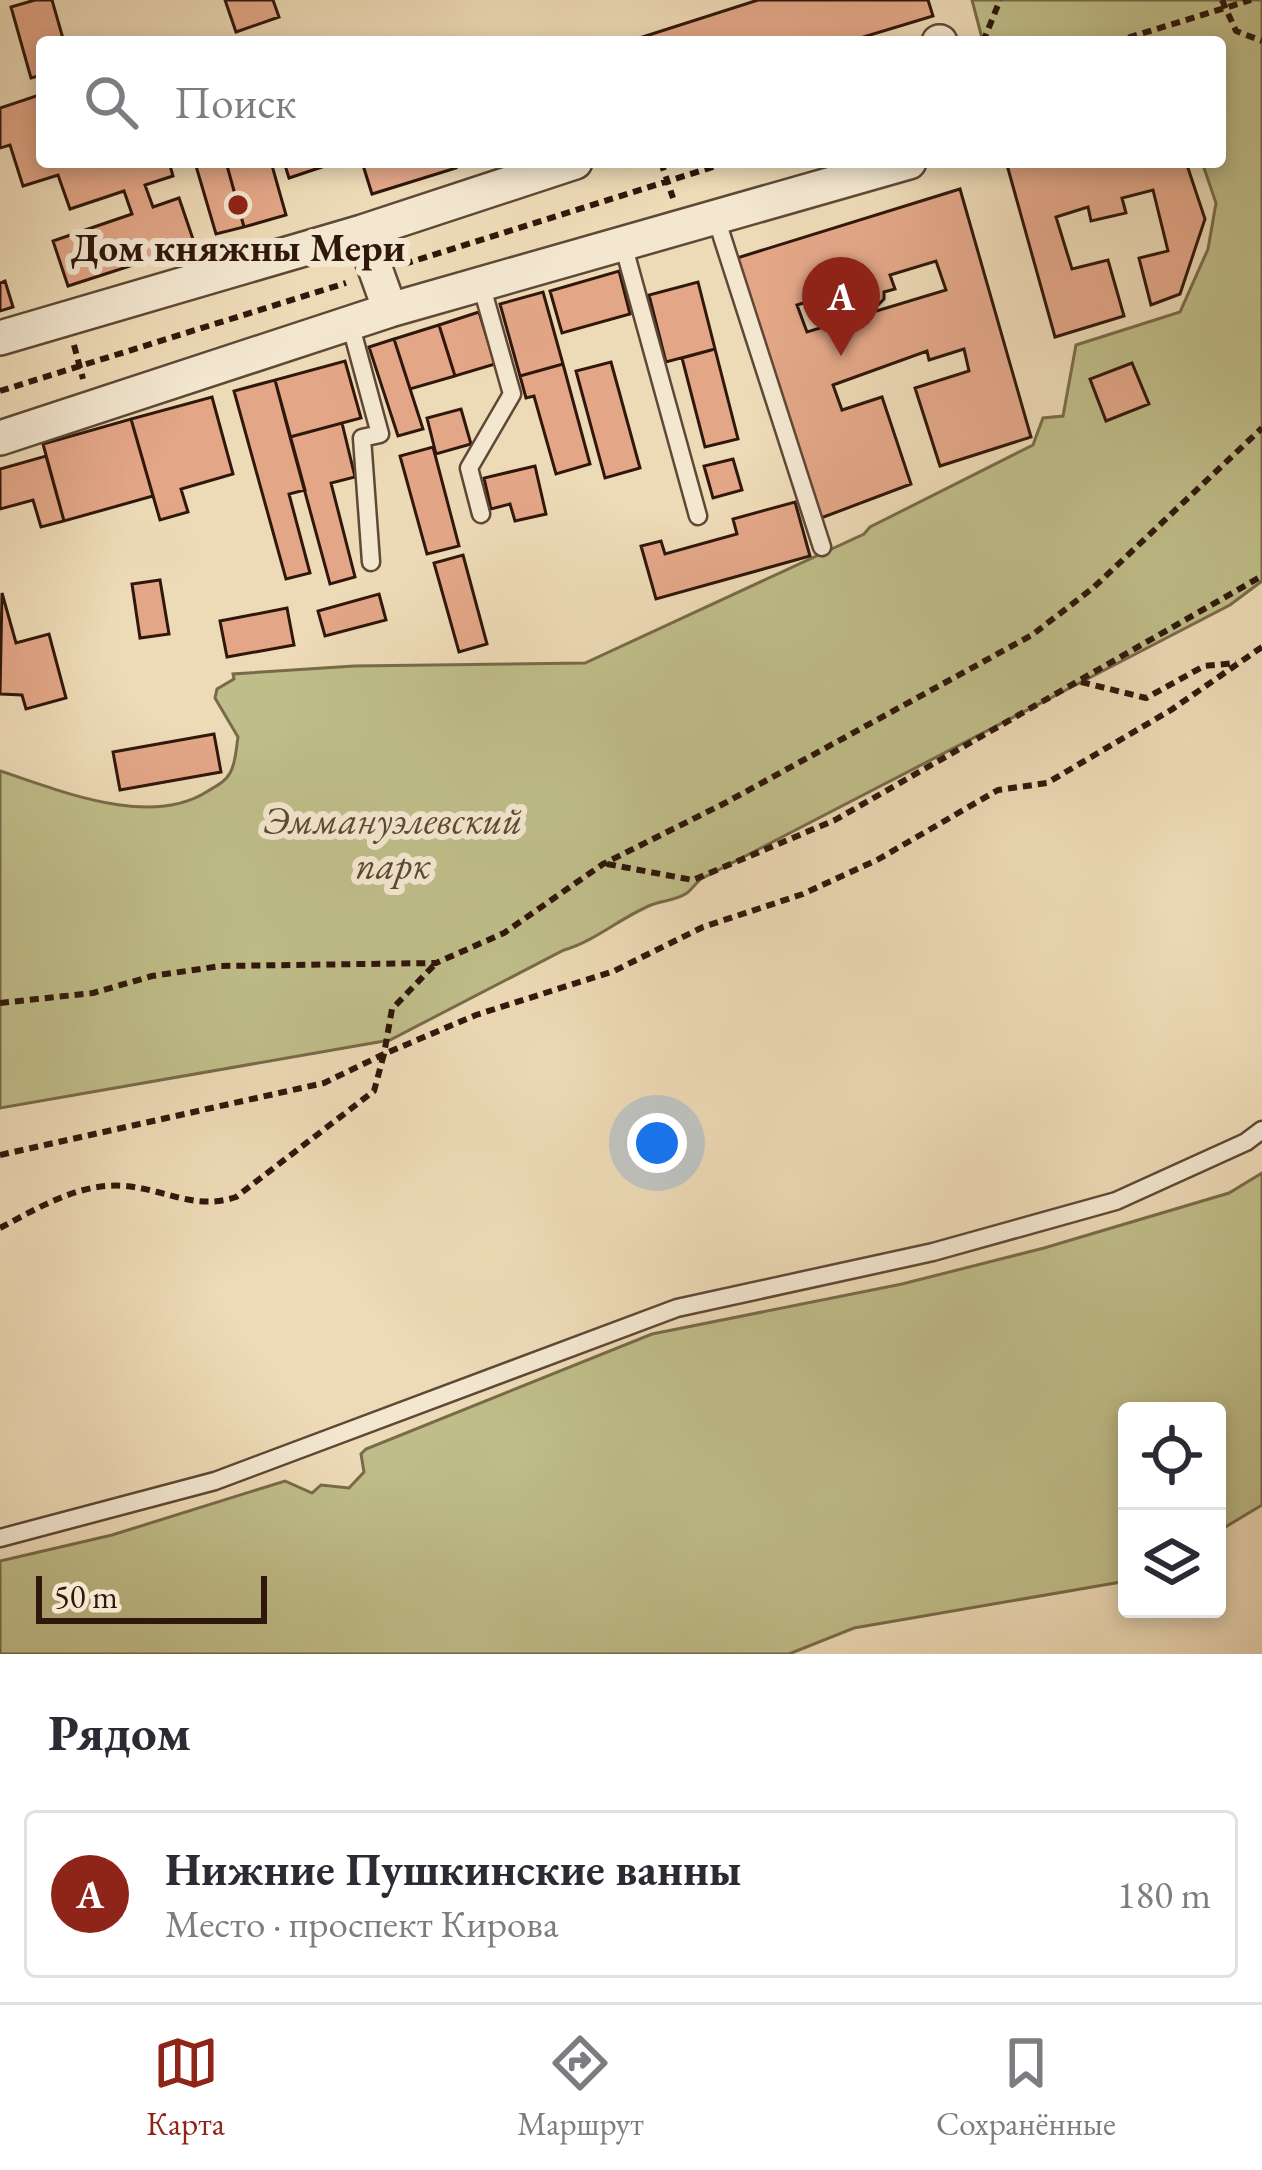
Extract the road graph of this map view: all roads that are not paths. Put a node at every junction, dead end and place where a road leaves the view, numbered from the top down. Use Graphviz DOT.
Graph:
graph roads {
  1 [pos="557,168"];
  2 [pos="889,168"];
  3 [pos="716,218"];
  4 [pos="362,232"];
  5 [pos="622,244"];
  6 [pos="481,284"];
  7 [pos="390,310"];
  8 [pos="350,323"];
  9 [pos="0,338"];
  10 [pos="0,438"];
  11 [pos="481,514"];
  12 [pos="698,515"];
  13 [pos="821,548"];
  14 [pos="371,562"];
  15 [pos="1262,1130"];
  16 [pos="0,1538"];
  1 -- 4 [label="street"];
  2 -- 3 [label="street"];
  3 -- 5 [label="street"];
  3 -- 13 [label="lane"];
  4 -- 7 [label="street"];
  4 -- 9 [label="street"];
  5 -- 6 [label="street"];
  5 -- 12 [label="lane"];
  6 -- 7 [label="street"];
  6 -- 11 [label="lane"];
  7 -- 8 [label="street"];
  8 -- 10 [label="street"];
  8 -- 14 [label="lane"];
  15 -- 16 [label="lane"];
}
